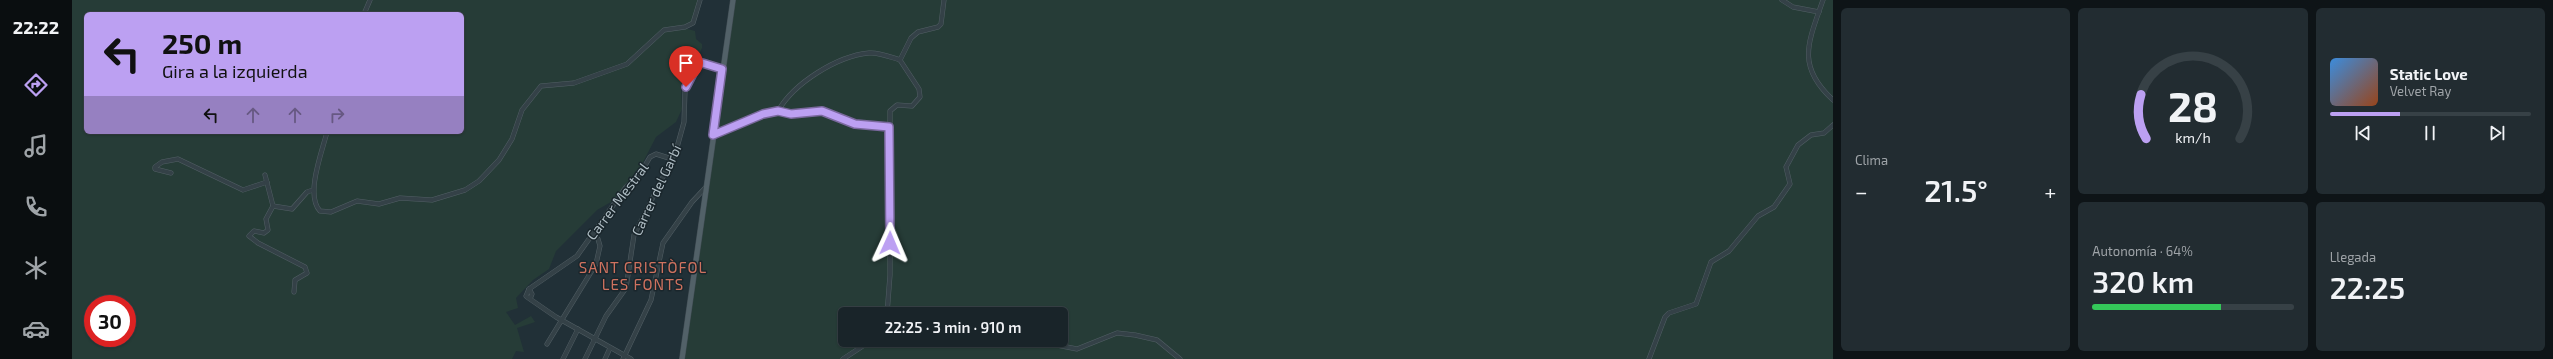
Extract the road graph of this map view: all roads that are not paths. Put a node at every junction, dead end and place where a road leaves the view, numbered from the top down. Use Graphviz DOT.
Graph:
graph roads {
  1 [pos="370,0"];
  2 [pos="700,0"];
  3 [pos="733,0"];
  4 [pos="944,0"];
  5 [pos="1782,0"];
  6 [pos="1823,0"];
  7 [pos="365,12"];
  8 [pos="1819,12"];
  9 [pos="900,60"];
  10 [pos="722,69"];
  11 [pos="1833,100"];
  12 [pos="778,111"];
  13 [pos="1833,125"];
  14 [pos="889,127"];
  15 [pos="327,134"];
  16 [pos="713,135"];
  17 [pos="672,159"];
  18 [pos="171,174"];
  19 [pos="265,175"];
  20 [pos="267,182"];
  21 [pos="706,187"];
  22 [pos="313,190"];
  23 [pos="273,206"];
  24 [pos="592,234"];
  25 [pos="294,292"];
  26 [pos="888,307"];
  27 [pos="560,320"];
  28 [pos="578,329"];
  29 [pos="594,339"];
  30 [pos="547,344"];
  31 [pos="861,347"];
  32 [pos="1067,347"];
  33 [pos="610,348"];
  34 [pos="623,357"];
  35 [pos="563,359"];
  36 [pos="585,359"];
  37 [pos="604,359"];
  38 [pos="631,359"];
  39 [pos="682,359"];
  40 [pos="843,359"];
  41 [pos="1180,359"];
  42 [pos="1649,359"];
  1 -- 7 [label="street"];
  2 -- 22 [label="street"];
  3 -- 10 [label="main road"];
  4 -- 9 [label="street"];
  5 -- 8 [label="street"];
  6 -- 8 [label="street"];
  8 -- 11 [label="street"];
  9 -- 12 [label="street"];
  9 -- 14 [label="street"];
  10 -- 16 [label="main road"];
  10 -- 17 [label="street, Carrer del Garbí"];
  12 -- 14 [label="street"];
  12 -- 16 [label="street"];
  13 -- 42 [label="street"];
  14 -- 26 [label="street"];
  15 -- 22 [label="street"];
  16 -- 21 [label="main road"];
  17 -- 24 [label="street, Carrer Mestral"];
  17 -- 29 [label="street, Carrer del Garbí"];
  18 -- 20 [label="street"];
  19 -- 20 [label="street"];
  20 -- 23 [label="street"];
  21 -- 34 [label="street"];
  21 -- 39 [label="main road"];
  22 -- 23 [label="street"];
  23 -- 25 [label="street"];
  24 -- 27 [label="street"];
  24 -- 27 [label="street, Carrer Mestral"];
  27 -- 28 [label="street"];
  27 -- 30 [label="street"];
  28 -- 29 [label="street"];
  28 -- 35 [label="street"];
  29 -- 33 [label="street"];
  29 -- 36 [label="street, Carrer del Garbí"];
  31 -- 40 [label="street"];
  32 -- 41 [label="street"];
  33 -- 34 [label="street"];
  33 -- 37 [label="street"];
  34 -- 38 [label="street"];
}
